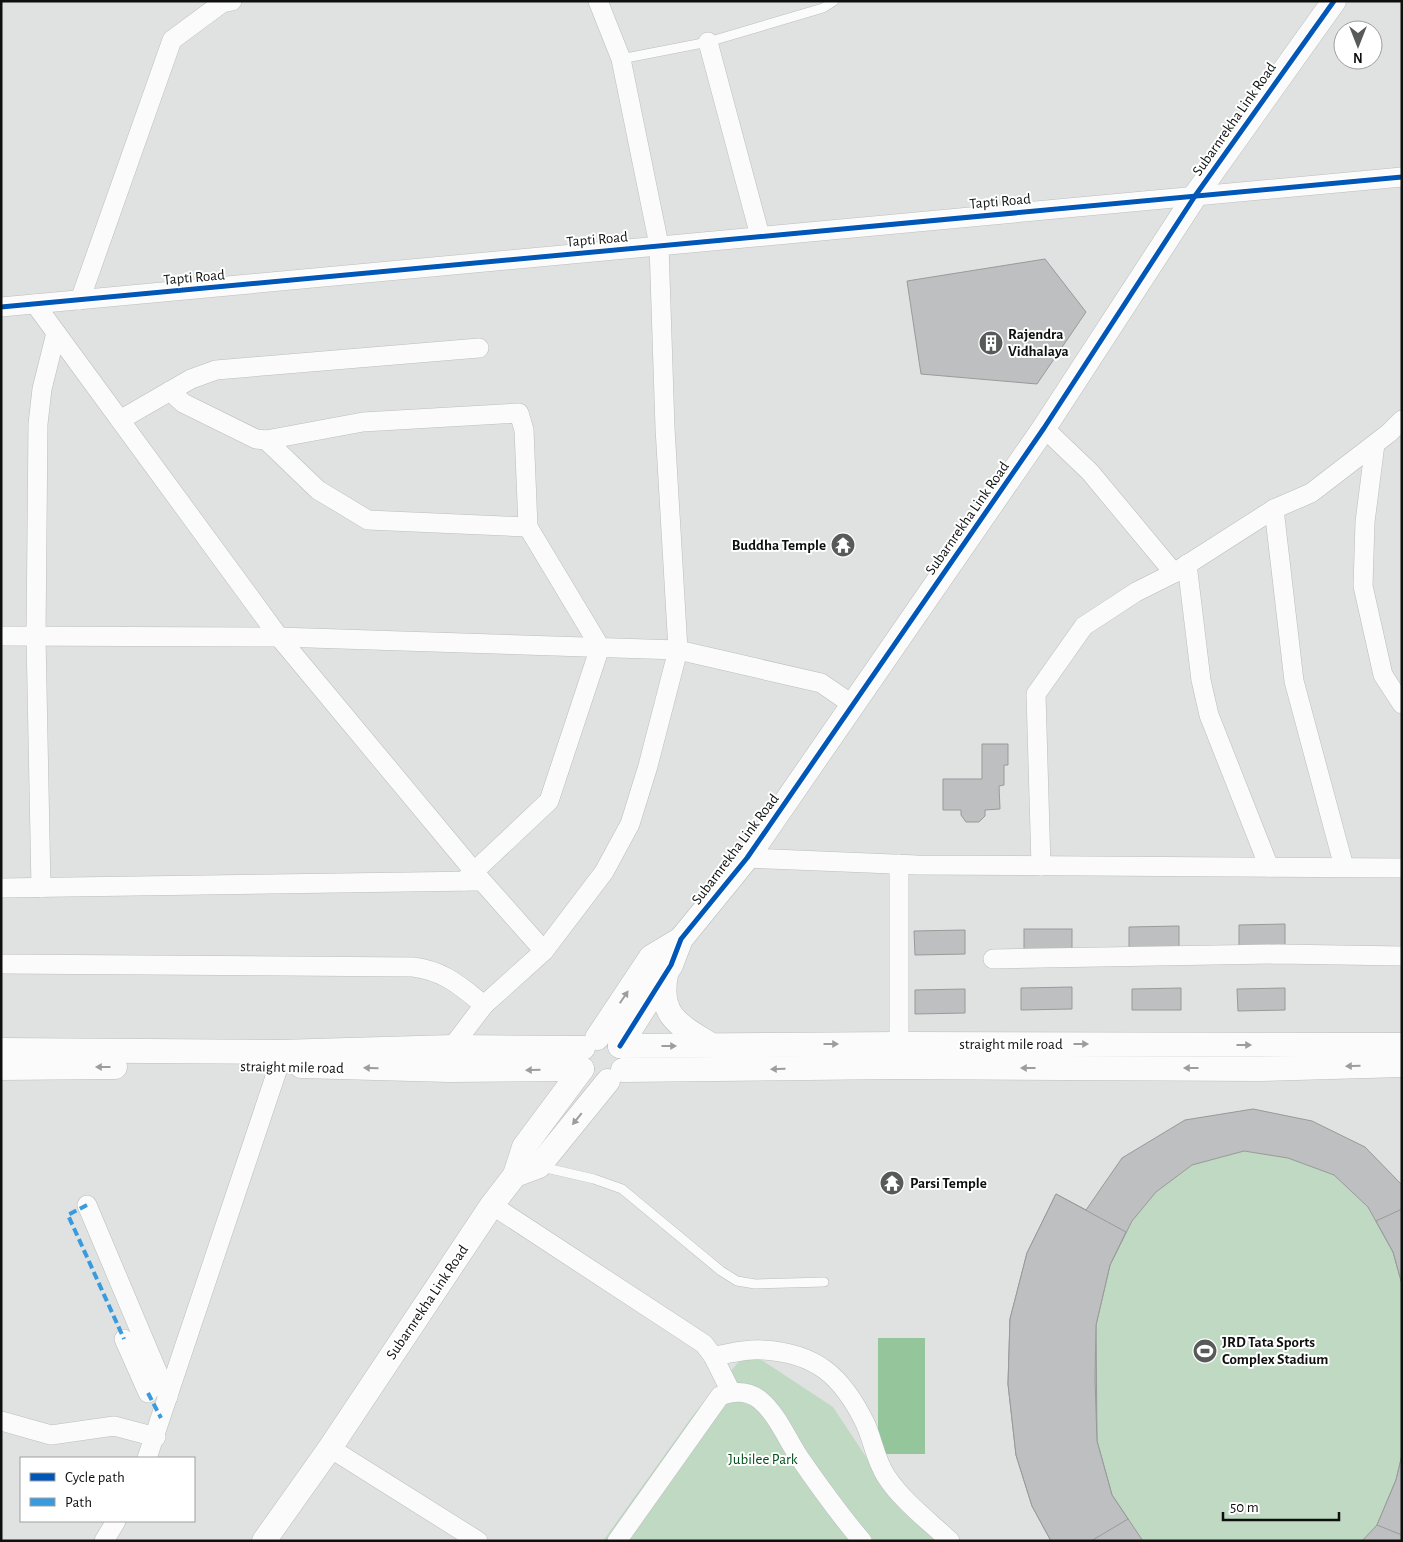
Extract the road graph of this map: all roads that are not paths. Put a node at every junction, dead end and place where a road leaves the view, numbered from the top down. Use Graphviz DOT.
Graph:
graph roads {
  1 [pos="232,1"];
  2 [pos="598,1"];
  3 [pos="834,1"];
  4 [pos="1334,1"];
  5 [pos="708,42"];
  6 [pos="621,59"];
  7 [pos="1402,178"];
  8 [pos="1195,196"];
  9 [pos="760,236"];
  10 [pos="659,245"];
  11 [pos="80,300"];
  12 [pos="35,304"];
  13 [pos="1,307"];
  14 [pos="56,333"];
  15 [pos="479,348"];
  16 [pos="170,391"];
  17 [pos="120,420"];
  18 [pos="1402,420"];
  19 [pos="1044,428"];
  20 [pos="266,440"];
  21 [pos="1375,444"];
  22 [pos="1274,509"];
  23 [pos="528,527"];
  24 [pos="1181,569"];
  25 [pos="1,636"];
  26 [pos="36,636"];
  27 [pos="279,637"];
  28 [pos="600,647"];
  29 [pos="678,650"];
  30 [pos="1402,704"];
  31 [pos="853,705"];
  32 [pos="747,858"];
  33 [pos="899,864"];
  34 [pos="1041,866"];
  35 [pos="1269,867"];
  36 [pos="1344,867"];
  37 [pos="1402,868"];
  38 [pos="473,877"];
  39 [pos="1,888"];
  40 [pos="42,888"];
  41 [pos="681,939"];
  42 [pos="544,951"];
  43 [pos="1402,956"];
  44 [pos="993,960"];
  45 [pos="1,964"];
  46 [pos="666,974"];
  47 [pos="484,1005"];
  48 [pos="899,1044"];
  49 [pos="1402,1044"];
  50 [pos="712,1045"];
  51 [pos="620,1046"];
  52 [pos="452,1047"];
  53 [pos="1,1050"];
  54 [pos="587,1051"];
  55 [pos="279,1065"];
  56 [pos="1402,1065"];
  57 [pos="1,1068"];
  58 [pos="616,1076"];
  59 [pos="539,1166"];
  60 [pos="515,1175"];
  61 [pos="87,1205"];
  62 [pos="492,1205"];
  63 [pos="824,1282"];
  64 [pos="124,1339"];
  65 [pos="713,1356"];
  66 [pos="731,1392"];
  67 [pos="148,1393"];
  68 [pos="168,1397"];
  69 [pos="1,1421"];
  70 [pos="156,1437"];
  71 [pos="330,1448"];
  72 [pos="147,1457"];
  73 [pos="115,1522"];
  74 [pos="104,1541"];
  75 [pos="264,1541"];
  76 [pos="478,1541"];
  77 [pos="617,1541"];
  78 [pos="862,1541"];
  79 [pos="950,1541"];
  1 -- 11 [label="street"];
  2 -- 6 [label="street"];
  3 -- 5 [label="lane"];
  4 -- 8 [label="street, Subarnrekha Link Road"];
  5 -- 6 [label="lane"];
  5 -- 9 [label="street"];
  6 -- 10 [label="street"];
  7 -- 8 [label="street, Tapti Road"];
  8 -- 9 [label="street, Tapti Road"];
  8 -- 19 [label="street, Subarnrekha Link Road"];
  9 -- 10 [label="street, Tapti Road"];
  10 -- 11 [label="street, Tapti Road"];
  10 -- 29 [label="street"];
  11 -- 12 [label="street, Tapti Road"];
  12 -- 13 [label="street, Tapti Road"];
  12 -- 14 [label="street"];
  14 -- 17 [label="street"];
  14 -- 26 [label="street"];
  15 -- 16 [label="street"];
  16 -- 17 [label="street"];
  16 -- 20 [label="street"];
  17 -- 27 [label="street"];
  18 -- 21 [label="street"];
  19 -- 24 [label="street"];
  19 -- 31 [label="street, Subarnrekha Link Road"];
  20 -- 23 [label="street"];
  20 -- 23 [label="street"];
  21 -- 22 [label="street"];
  21 -- 30 [label="street"];
  22 -- 24 [label="street"];
  22 -- 36 [label="street"];
  23 -- 28 [label="street"];
  24 -- 34 [label="street"];
  24 -- 35 [label="street"];
  25 -- 26 [label="street"];
  26 -- 27 [label="street"];
  26 -- 40 [label="street"];
  27 -- 28 [label="street"];
  27 -- 38 [label="street"];
  28 -- 29 [label="street"];
  28 -- 38 [label="street"];
  29 -- 31 [label="street"];
  29 -- 42 [label="street"];
  31 -- 32 [label="street, Subarnrekha Link Road"];
  32 -- 33 [label="street"];
  32 -- 41 [label="street, Subarnrekha Link Road"];
  33 -- 34 [label="street"];
  33 -- 48 [label="street"];
  34 -- 35 [label="street"];
  35 -- 36 [label="street"];
  36 -- 37 [label="street"];
  38 -- 40 [label="street"];
  38 -- 42 [label="street"];
  39 -- 40 [label="street"];
  41 -- 46 [label="street, Subarnrekha Link Road"];
  54 -- 41 [label="street, one-way"];
  42 -- 47 [label="street"];
  43 -- 44 [label="street"];
  45 -- 47 [label="street"];
  46 -- 50 [label="street"];
  46 -- 51 [label="street, Subarnrekha Link Road"];
  47 -- 52 [label="street"];
  48 -- 49 [label="street, straight mile road, one-way"];
  50 -- 48 [label="street, straight mile road, one-way"];
  51 -- 50 [label="street, straight mile road, one-way"];
  51 -- 54 [label="street, straight mile road"];
  51 -- 58 [label="street"];
  52 -- 53 [label="street, straight mile road"];
  52 -- 54 [label="street, straight mile road"];
  54 -- 55 [label="street, straight mile road, one-way"];
  54 -- 58 [label="street, straight mile road"];
  54 -- 60 [label="street"];
  55 -- 57 [label="street, straight mile road, one-way"];
  55 -- 68 [label="street"];
  56 -- 58 [label="street, straight mile road, one-way"];
  58 -- 59 [label="street, one-way"];
  59 -- 60 [label="street"];
  59 -- 63 [label="lane"];
  60 -- 62 [label="street, Subarnrekha Link Road"];
  61 -- 68 [label="street"];
  62 -- 65 [label="street"];
  62 -- 71 [label="street, Subarnrekha Link Road"];
  64 -- 67 [label="street"];
  65 -- 66 [label="street"];
  65 -- 79 [label="street"];
  66 -- 77 [label="street"];
  66 -- 78 [label="street"];
  68 -- 70 [label="street"];
  69 -- 70 [label="street"];
  70 -- 72 [label="street"];
  71 -- 75 [label="street, Subarnrekha Link Road"];
  71 -- 76 [label="street"];
  73 -- 74 [label="street"];
}
